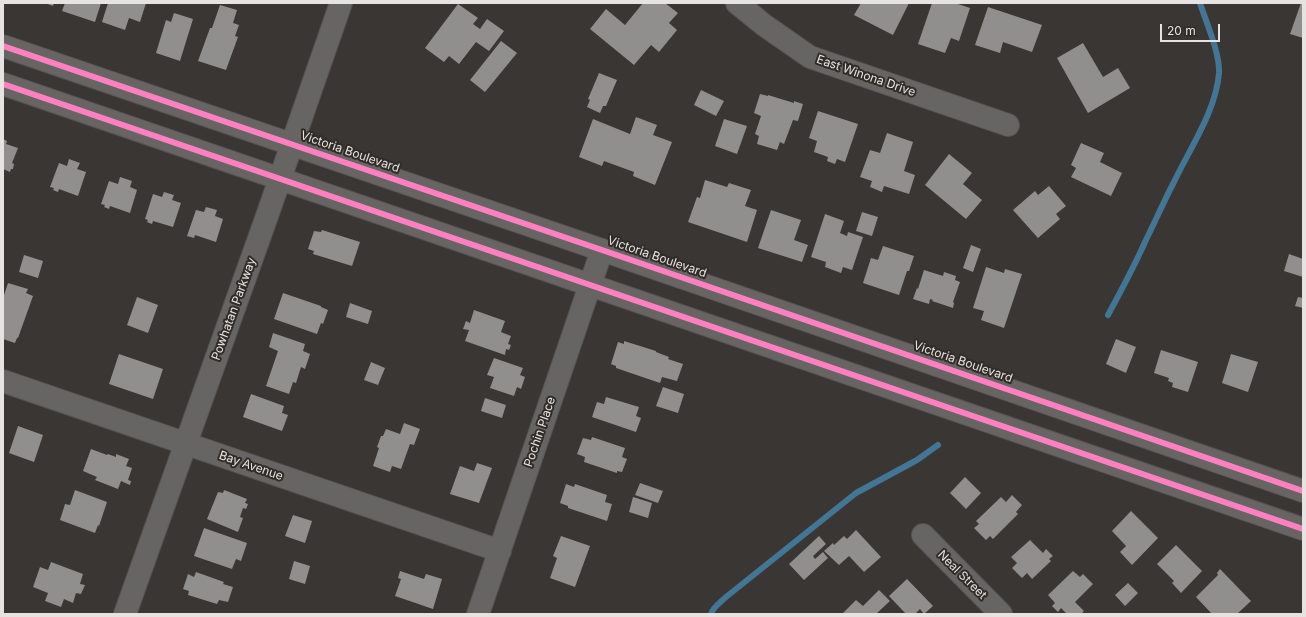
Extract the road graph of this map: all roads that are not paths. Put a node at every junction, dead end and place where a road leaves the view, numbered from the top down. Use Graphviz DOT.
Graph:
graph roads {
  1 [pos="342,3"];
  2 [pos="737,3"];
  3 [pos="3,46"];
  4 [pos="3,84"];
  5 [pos="1008,126"];
  6 [pos="292,144"];
  7 [pos="280,179"];
  8 [pos="602,250"];
  9 [pos="590,286"];
  10 [pos="3,381"];
  11 [pos="185,444"];
  12 [pos="1303,491"];
  13 [pos="1303,529"];
  14 [pos="923,536"];
  15 [pos="500,551"];
  16 [pos="125,614"];
  17 [pos="478,614"];
  18 [pos="1001,614"];
  1 -- 6 [label="main road, Powhatan Parkway"];
  2 -- 5 [label="main road, East Winona Drive"];
  3 -- 6 [label="main road, Victoria Boulevard"];
  4 -- 7 [label="main road"];
  6 -- 7 [label="main road, Powhatan Parkway"];
  6 -- 8 [label="main road, Victoria Boulevard"];
  7 -- 9 [label="main road"];
  7 -- 11 [label="main road, Powhatan Parkway"];
  8 -- 9 [label="main road, Pochin Place"];
  8 -- 12 [label="main road, Victoria Boulevard"];
  9 -- 13 [label="main road"];
  9 -- 15 [label="main road, Pochin Place"];
  10 -- 11 [label="main road, Bay Avenue"];
  11 -- 15 [label="main road, Bay Avenue"];
  11 -- 16 [label="main road, Powhatan Parkway"];
  14 -- 18 [label="main road, Neal Street"];
  15 -- 17 [label="main road, Pochin Place"];
}
